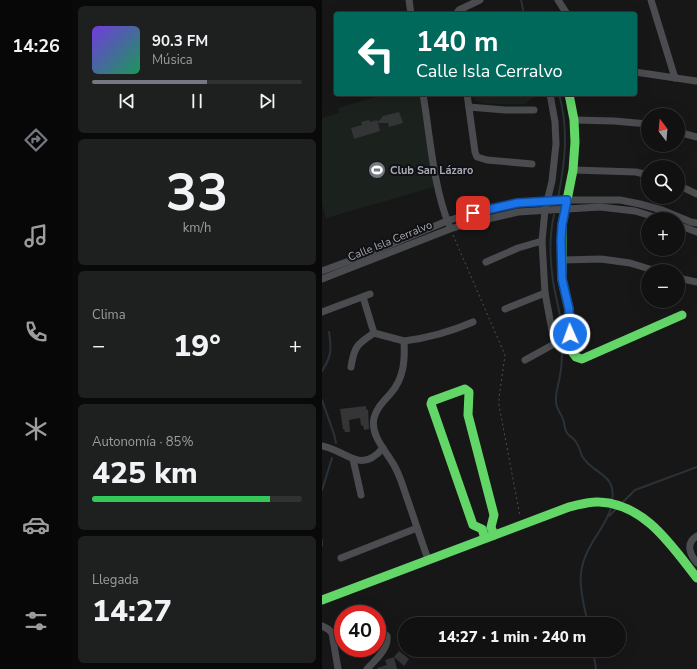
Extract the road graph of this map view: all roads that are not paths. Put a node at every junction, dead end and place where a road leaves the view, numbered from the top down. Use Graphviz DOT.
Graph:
graph roads {
  1 [pos="409,0"];
  2 [pos="480,0"];
  3 [pos="558,0"];
  4 [pos="650,0"];
  5 [pos="411,12"];
  6 [pos="458,12"];
  7 [pos="566,12"];
  8 [pos="637,72"];
  9 [pos="675,78"];
  10 [pos="696,81"];
  11 [pos="423,96"];
  12 [pos="467,96"];
  13 [pos="550,96"];
  14 [pos="569,96"];
  15 [pos="469,107"];
  16 [pos="534,110"];
  17 [pos="574,120"];
  18 [pos="641,123"];
  19 [pos="685,134"];
  20 [pos="697,137"];
  21 [pos="532,164"];
  22 [pos="573,170"];
  23 [pos="641,173"];
  24 [pos="685,188"];
  25 [pos="697,194"];
  26 [pos="546,201"];
  27 [pos="566,204"];
  28 [pos="545,210"];
  29 [pos="473,213"];
  30 [pos="641,213"];
  31 [pos="464,216"];
  32 [pos="447,221"];
  33 [pos="475,222"];
  34 [pos="697,223"];
  35 [pos="466,224"];
  36 [pos="685,228"];
  37 [pos="450,229"];
  38 [pos="697,232"];
  39 [pos="542,241"];
  40 [pos="562,260"];
  41 [pos="486,262"];
  42 [pos="641,266"];
  43 [pos="322,271"];
  44 [pos="322,279"];
  45 [pos="685,279"];
  46 [pos="697,282"];
  47 [pos="545,293"];
  48 [pos="505,308"];
  49 [pos="322,312"];
  50 [pos="682,315"];
  51 [pos="473,322"];
  52 [pos="374,333"];
  53 [pos="570,340"];
  54 [pos="404,341"];
  55 [pos="556,343"];
  56 [pos="526,360"];
  57 [pos="351,367"];
  58 [pos="322,446"];
  59 [pos="383,448"];
  60 [pos="352,459"];
  61 [pos="361,495"];
  62 [pos="417,528"];
  63 [pos="490,536"];
  64 [pos="697,536"];
  65 [pos="341,558"];
  66 [pos="428,559"];
  67 [pos="697,563"];
  68 [pos="697,578"];
  69 [pos="322,600"];
  70 [pos="322,626"];
  71 [pos="332,633"];
  72 [pos="386,635"];
  73 [pos="386,647"];
  74 [pos="377,657"];
  75 [pos="338,669"];
  76 [pos="367,669"];
  1 -- 5 [label="street"];
  2 -- 6 [label="street"];
  3 -- 7 [label="street"];
  4 -- 9 [label="street"];
  8 -- 9 [label="street"];
  9 -- 10 [label="street"];
  11 -- 32 [label="street"];
  12 -- 15 [label="street"];
  13 -- 26 [label="street"];
  14 -- 17 [label="street"];
  15 -- 16 [label="street"];
  15 -- 21 [label="street"];
  17 -- 18 [label="street"];
  17 -- 22 [label="street"];
  19 -- 20 [label="street"];
  22 -- 23 [label="street"];
  22 -- 27 [label="street"];
  24 -- 25 [label="street"];
  26 -- 27 [label="street"];
  26 -- 28 [label="street"];
  26 -- 29 [label="street"];
  27 -- 28 [label="street"];
  27 -- 30 [label="street"];
  27 -- 34 [label="street"];
  27 -- 40 [label="street"];
  28 -- 33 [label="street"];
  28 -- 39 [label="street"];
  29 -- 31 [label="street"];
  29 -- 33 [label="street"];
  31 -- 32 [label="street, Calle Isla Cerralvo"];
  31 -- 35 [label="street"];
  32 -- 37 [label="street"];
  32 -- 43 [label="street, Calle Isla Cerralvo"];
  33 -- 35 [label="street"];
  35 -- 37 [label="street, Calle Isla Cerralvo"];
  36 -- 38 [label="street"];
  37 -- 44 [label="street, Calle Isla Cerralvo"];
  39 -- 41 [label="street"];
  39 -- 47 [label="street"];
  40 -- 42 [label="street"];
  40 -- 53 [label="street"];
  45 -- 46 [label="street"];
  47 -- 48 [label="street"];
  47 -- 55 [label="street"];
  49 -- 52 [label="street"];
  50 -- 53 [label="street"];
  51 -- 54 [label="street"];
  52 -- 54 [label="street"];
  52 -- 57 [label="street"];
  53 -- 55 [label="street"];
  54 -- 59 [label="street"];
  55 -- 56 [label="street"];
  58 -- 60 [label="street"];
  59 -- 60 [label="street"];
  59 -- 62 [label="street"];
  60 -- 61 [label="street"];
  62 -- 65 [label="street"];
  62 -- 66 [label="street"];
  63 -- 63 [label="street"];
  63 -- 66 [label="street"];
  63 -- 68 [label="street"];
  64 -- 67 [label="street"];
  66 -- 69 [label="street"];
  70 -- 71 [label="street"];
  71 -- 75 [label="street"];
  72 -- 73 [label="street"];
  74 -- 76 [label="street"];
}
